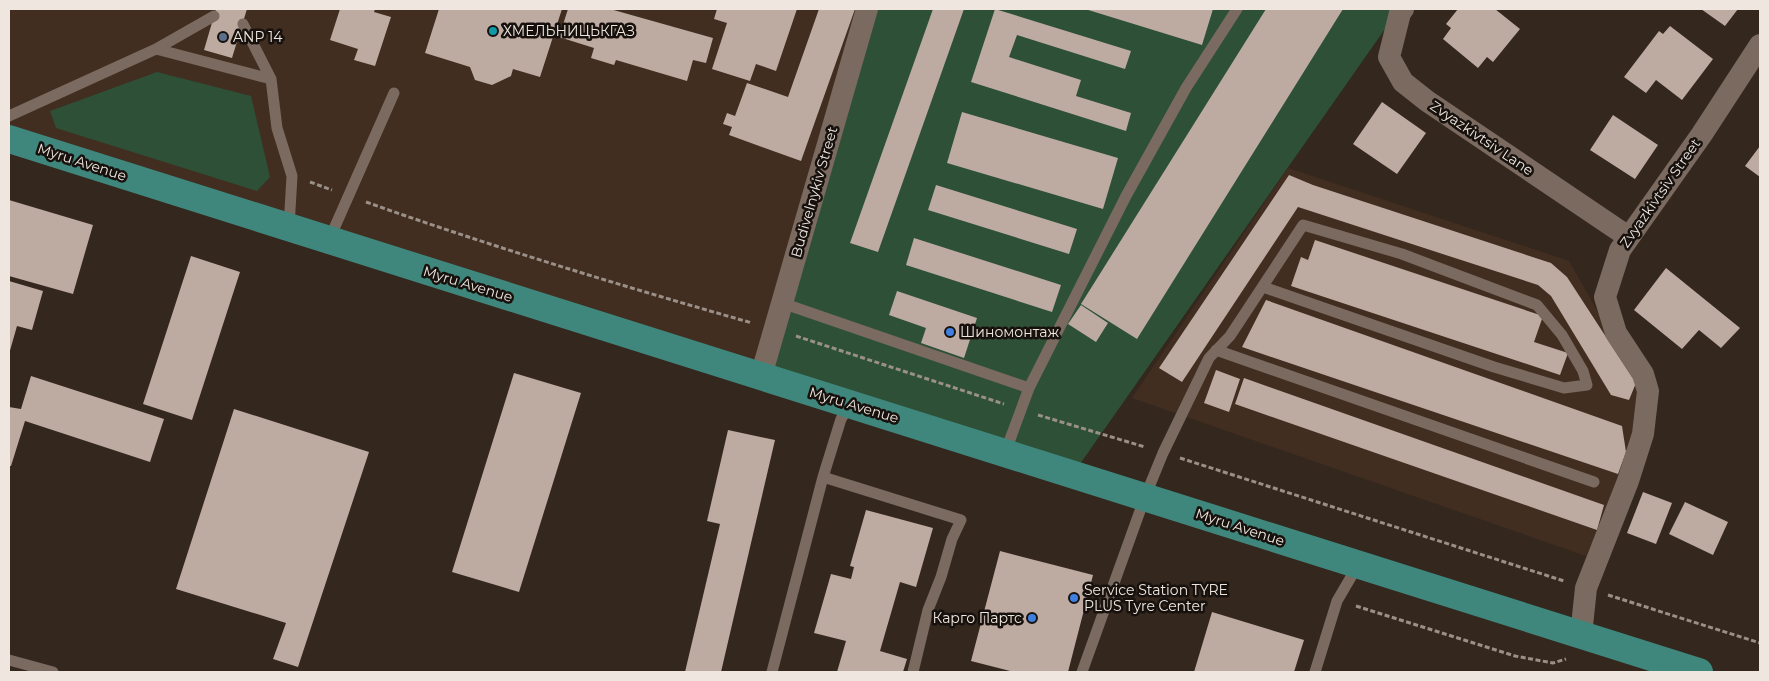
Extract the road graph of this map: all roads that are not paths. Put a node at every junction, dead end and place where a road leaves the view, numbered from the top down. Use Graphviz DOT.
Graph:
graph roads {
  1 [pos="867,9"];
  2 [pos="1237,9"];
  3 [pos="1403,9"];
  4 [pos="214,16"];
  5 [pos="243,24"];
  6 [pos="1760,45"];
  7 [pos="156,49"];
  8 [pos="271,79"];
  9 [pos="394,93"];
  10 [pos="9,116"];
  11 [pos="9,139"];
  12 [pos="289,227"];
  13 [pos="1627,236"];
  14 [pos="328,240"];
  15 [pos="1263,286"];
  16 [pos="782,303"];
  17 [pos="1216,350"];
  18 [pos="761,376"];
  19 [pos="1029,388"];
  20 [pos="850,404"];
  21 [pos="1005,453"];
  22 [pos="823,477"];
  23 [pos="1594,482"];
  24 [pos="1145,497"];
  25 [pos="1358,564"];
  26 [pos="1581,635"];
  27 [pos="9,660"];
  28 [pos="53,672"];
  29 [pos="772,672"];
  30 [pos="913,672"];
  31 [pos="1082,672"];
  32 [pos="1315,672"];
  33 [pos="1699,672"];
  1 -- 16 [label="street, Budivelnykiv Street"];
  2 -- 19 [label="lane"];
  3 -- 13 [label="street, Zvyazkivtsiv Lane"];
  4 -- 7 [label="lane"];
  5 -- 8 [label="lane"];
  6 -- 13 [label="street, Zvyazkivtsiv Street"];
  7 -- 8 [label="lane"];
  7 -- 10 [label="lane"];
  8 -- 12 [label="lane"];
  9 -- 14 [label="lane"];
  11 -- 12 [label="main road, Myru Avenue"];
  12 -- 14 [label="main road, Myru Avenue"];
  13 -- 26 [label="street, Zvyazkivtsiv Street"];
  14 -- 18 [label="main road, Myru Avenue"];
  15 -- 15 [label="lane"];
  15 -- 17 [label="lane"];
  16 -- 18 [label="street, Budivelnykiv Street"];
  16 -- 19 [label="lane"];
  17 -- 23 [label="lane"];
  17 -- 24 [label="lane"];
  18 -- 20 [label="main road, Myru Avenue"];
  19 -- 21 [label="lane"];
  20 -- 21 [label="main road, Myru Avenue"];
  20 -- 22 [label="lane"];
  21 -- 24 [label="main road, Myru Avenue"];
  22 -- 29 [label="lane"];
  22 -- 30 [label="lane"];
  24 -- 25 [label="main road, Myru Avenue"];
  24 -- 31 [label="lane"];
  25 -- 26 [label="main road, Myru Avenue"];
  25 -- 32 [label="lane"];
  26 -- 33 [label="main road, Myru Avenue"];
  27 -- 28 [label="lane"];
}
